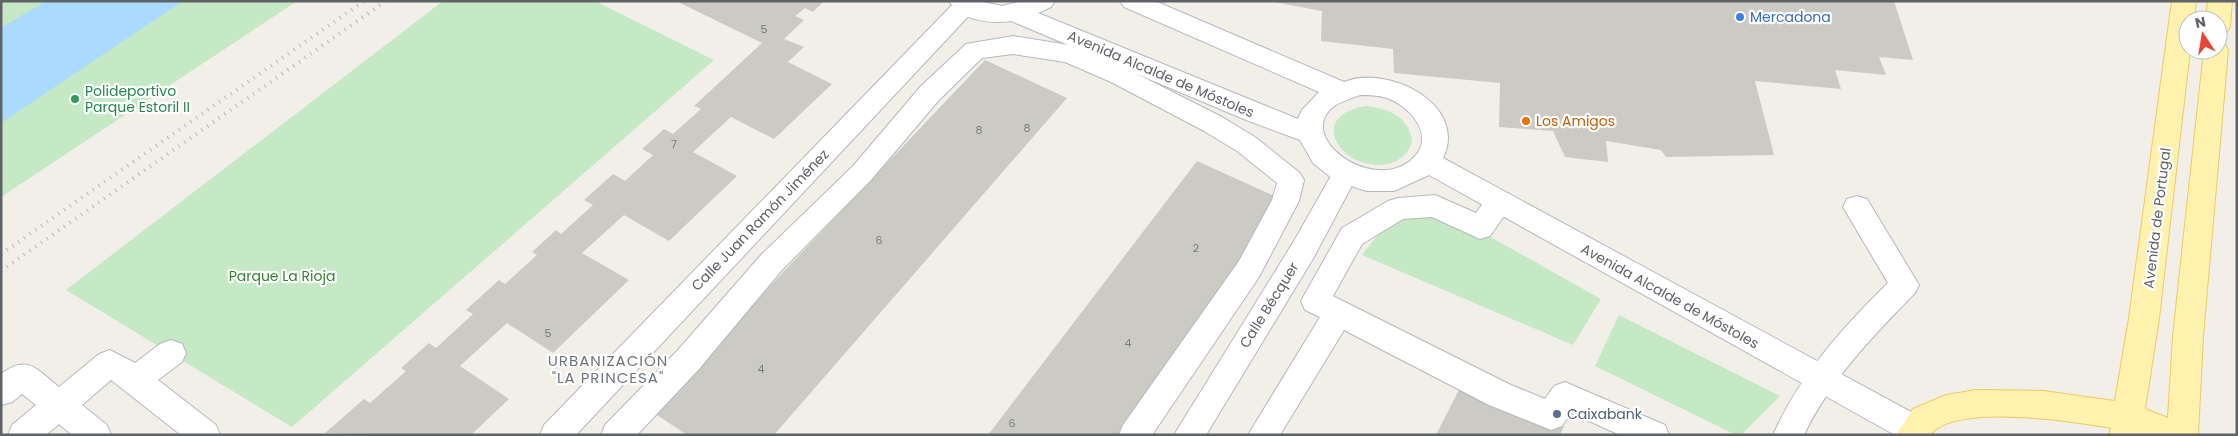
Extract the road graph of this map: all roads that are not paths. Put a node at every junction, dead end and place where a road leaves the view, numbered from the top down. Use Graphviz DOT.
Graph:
graph roads {
  1 [pos="1043,1"];
  2 [pos="1132,1"];
  3 [pos="2184,1"];
  4 [pos="964,4"];
  5 [pos="1014,13"];
  6 [pos="2215,60"];
  7 [pos="1339,90"];
  8 [pos="1309,133"];
  9 [pos="1428,162"];
  10 [pos="1345,174"];
  11 [pos="1500,202"];
  12 [pos="1857,207"];
  13 [pos="1249,269"];
  14 [pos="1281,286"];
  15 [pos="1327,307"];
  16 [pos="171,354"];
  17 [pos="135,380"];
  18 [pos="1822,380"];
  19 [pos="1,392"];
  20 [pos="60,406"];
  21 [pos="2126,426"];
  22 [pos="1912,432"];
  23 [pos="23,435"];
  24 [pos="96,435"];
  25 [pos="205,435"];
  26 [pos="555,435"];
  27 [pos="616,435"];
  28 [pos="1134,435"];
  29 [pos="1189,435"];
  30 [pos="1263,435"];
  31 [pos="1654,435"];
  32 [pos="1788,435"];
  33 [pos="2173,435"];
  34 [pos="2182,435"];
  1 -- 5 [label="street"];
  2 -- 7 [label="street"];
  3 -- 21 [label="main road, Avenida de Portugal"];
  4 -- 5 [label="street"];
  4 -- 26 [label="street, Calle Juan Ramón Jiménez"];
  5 -- 8 [label="street, Avenida Alcalde de Móstoles"];
  6 -- 34 [label="main road"];
  7 -- 8 [label="street"];
  7 -- 9 [label="street"];
  8 -- 10 [label="street"];
  9 -- 10 [label="street"];
  9 -- 11 [label="street, Avenida Alcalde de Móstoles"];
  10 -- 14 [label="street, Calle Bécquer"];
  11 -- 15 [label="street"];
  11 -- 18 [label="street, Avenida Alcalde de Móstoles"];
  12 -- 18 [label="street"];
  13 -- 14 [label="street"];
  13 -- 27 [label="street"];
  13 -- 28 [label="street"];
  14 -- 15 [label="street"];
  14 -- 29 [label="street, Calle Bécquer"];
  15 -- 30 [label="street"];
  15 -- 31 [label="street"];
  16 -- 17 [label="street"];
  17 -- 20 [label="street"];
  17 -- 25 [label="street"];
  18 -- 22 [label="street, Avenida Alcalde de Móstoles"];
  18 -- 32 [label="street"];
  19 -- 20 [label="street"];
  20 -- 23 [label="street"];
  20 -- 24 [label="street"];
  21 -- 22 [label="main road, Avenida Alcalde de Móstoles"];
  21 -- 33 [label="main road, Avenida Alcalde de Móstoles"];
}
